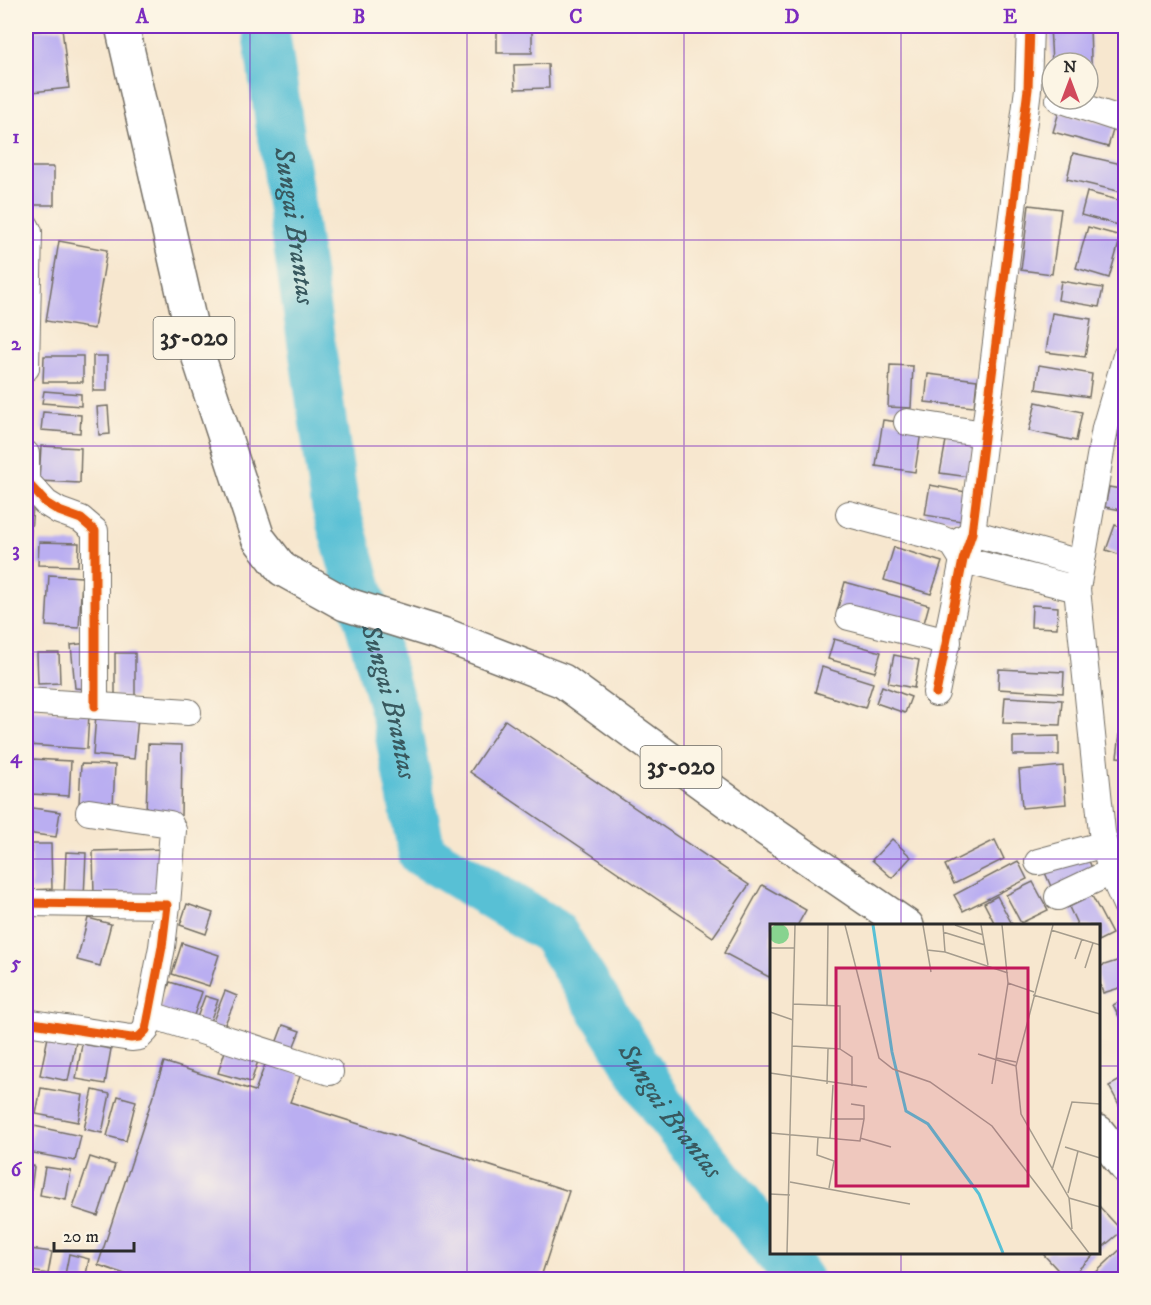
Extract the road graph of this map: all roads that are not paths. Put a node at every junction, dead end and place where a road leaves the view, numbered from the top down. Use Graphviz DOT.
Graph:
graph roads {
  1 [pos="122,26"];
  2 [pos="1026,27"];
  3 [pos="1028,89"];
  4 [pos="1040,93"];
  5 [pos="1095,111"];
  6 [pos="1125,121"];
  7 [pos="26,226"];
  8 [pos="1125,356"];
  9 [pos="26,368"];
  10 [pos="907,422"];
  11 [pos="984,434"];
  12 [pos="26,454"];
  13 [pos="26,482"];
  14 [pos="849,514"];
  15 [pos="963,546"];
  16 [pos="1080,563"];
  17 [pos="1077,589"];
  18 [pos="849,617"];
  19 [pos="948,642"];
  20 [pos="936,693"];
  21 [pos="26,701"];
  22 [pos="95,706"];
  23 [pos="188,712"];
  24 [pos="89,812"];
  25 [pos="1105,844"];
  26 [pos="1038,862"];
  27 [pos="1111,872"];
  28 [pos="1058,897"];
  29 [pos="26,903"];
  30 [pos="167,905"];
  31 [pos="1125,905"];
  32 [pos="904,924"];
  33 [pos="148,1014"];
  34 [pos="26,1022"];
  35 [pos="330,1072"];
  36 [pos="1100,1135"];
  37 [pos="1125,1167"];
  1 -- 32 [label="main road, 35-020"];
  2 -- 3 [label="street"];
  3 -- 4 [label="street"];
  3 -- 11 [label="street"];
  5 -- 6 [label="street"];
  7 -- 9 [label="street"];
  8 -- 16 [label="street"];
  10 -- 11 [label="street"];
  11 -- 15 [label="street"];
  12 -- 13 [label="street"];
  13 -- 22 [label="street"];
  14 -- 15 [label="street"];
  15 -- 16 [label="street"];
  15 -- 17 [label="street"];
  15 -- 19 [label="street"];
  16 -- 17 [label="street"];
  17 -- 25 [label="street"];
  18 -- 19 [label="street"];
  19 -- 20 [label="street"];
  21 -- 22 [label="street"];
  22 -- 23 [label="street"];
  24 -- 30 [label="street"];
  25 -- 26 [label="street"];
  25 -- 27 [label="street"];
  27 -- 28 [label="street"];
  27 -- 31 [label="street"];
  29 -- 30 [label="street"];
  30 -- 33 [label="street"];
  33 -- 34 [label="street"];
  33 -- 35 [label="street"];
  36 -- 37 [label="main road"];
}
